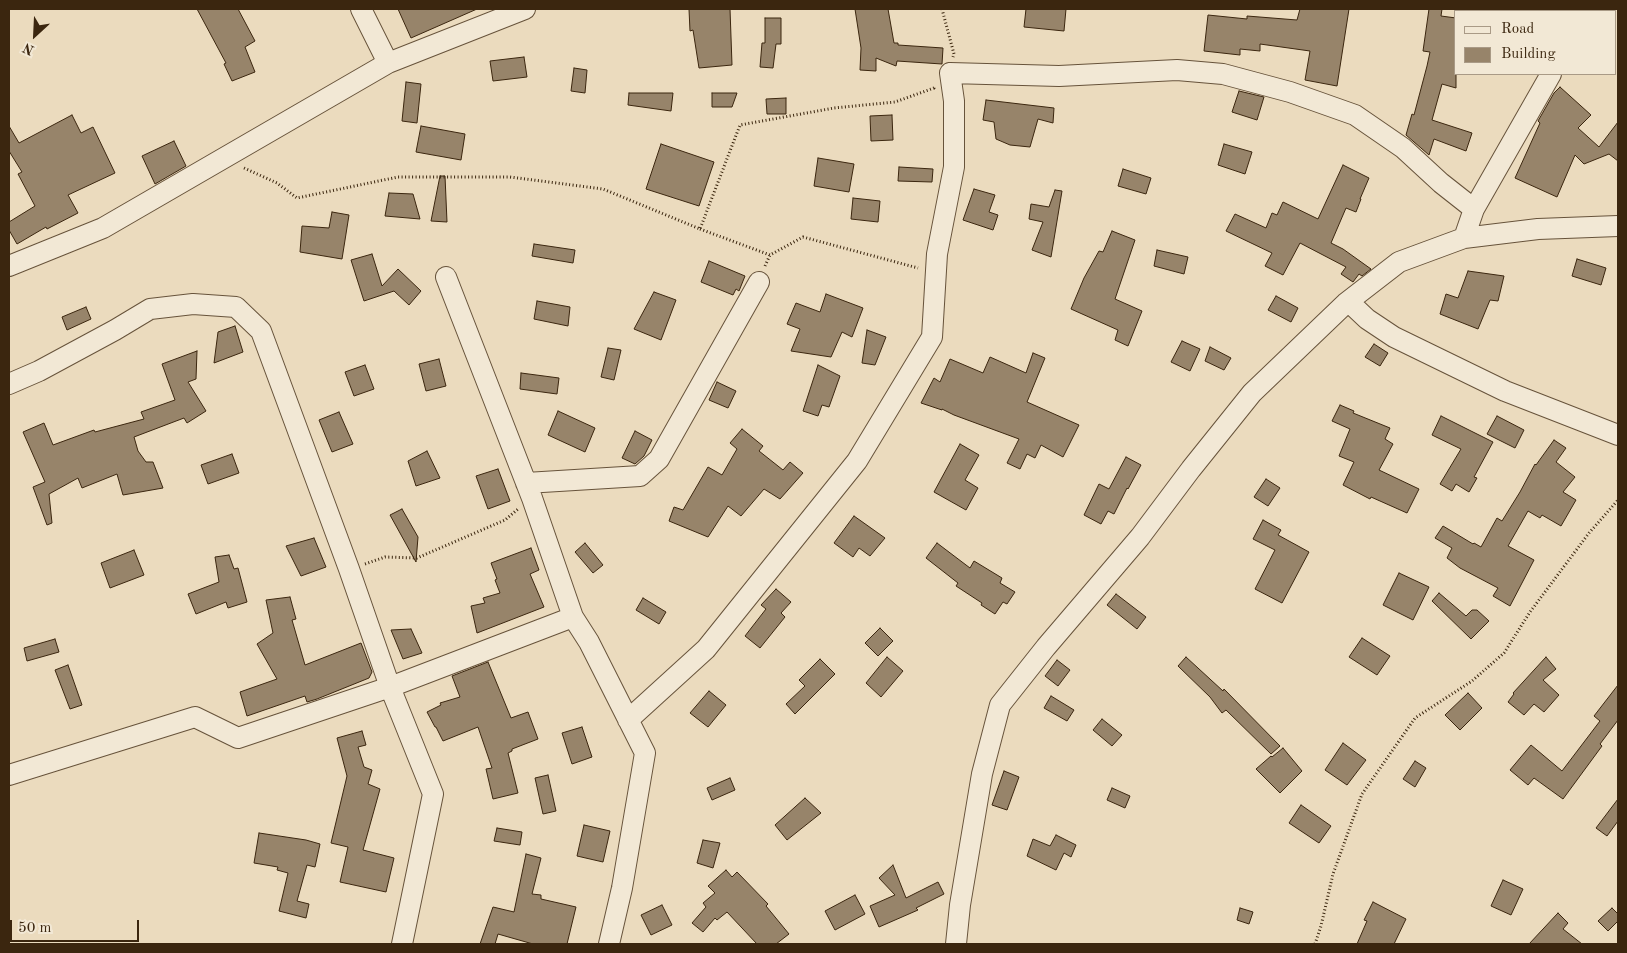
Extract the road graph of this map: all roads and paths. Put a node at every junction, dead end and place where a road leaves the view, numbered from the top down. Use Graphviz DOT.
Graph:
graph roads {
  1 [pos="361,9"];
  2 [pos="525,9"];
  3 [pos="942,9"];
  4 [pos="388,63"];
  5 [pos="950,73"];
  6 [pos="1550,75"];
  7 [pos="223,158"];
  8 [pos="1474,209"];
  9 [pos="1618,226"];
  10 [pos="700,229"];
  11 [pos="1464,238"];
  12 [pos="9,266"];
  13 [pos="936,273"];
  14 [pos="446,277"];
  15 [pos="759,282"];
  16 [pos="1349,302"];
  17 [pos="9,384"];
  18 [pos="1618,436"];
  19 [pos="529,490"];
  20 [pos="1618,500"];
  21 [pos="350,569"];
  22 [pos="573,616"];
  23 [pos="390,687"];
  24 [pos="628,720"];
  25 [pos="9,775"];
  26 [pos="402,944"];
  27 [pos="609,944"];
  28 [pos="956,944"];
  29 [pos="1315,944"];
  1 -- 4 [label="street"];
  2 -- 4 [label="street"];
  3 -- 5 [label="path"];
  4 -- 7 [label="street"];
  5 -- 8 [label="street"];
  5 -- 10 [label="path"];
  5 -- 13 [label="street"];
  6 -- 8 [label="street"];
  7 -- 10 [label="path"];
  7 -- 12 [label="street"];
  8 -- 11 [label="street"];
  9 -- 11 [label="street"];
  10 -- 13 [label="path"];
  11 -- 16 [label="street"];
  13 -- 24 [label="street"];
  14 -- 19 [label="street"];
  15 -- 19 [label="street"];
  16 -- 18 [label="street"];
  16 -- 28 [label="street"];
  17 -- 21 [label="street"];
  19 -- 21 [label="path"];
  19 -- 22 [label="street"];
  20 -- 29 [label="path"];
  21 -- 23 [label="street"];
  22 -- 23 [label="street"];
  22 -- 24 [label="street"];
  23 -- 25 [label="street"];
  23 -- 26 [label="street"];
  24 -- 27 [label="street"];
}
